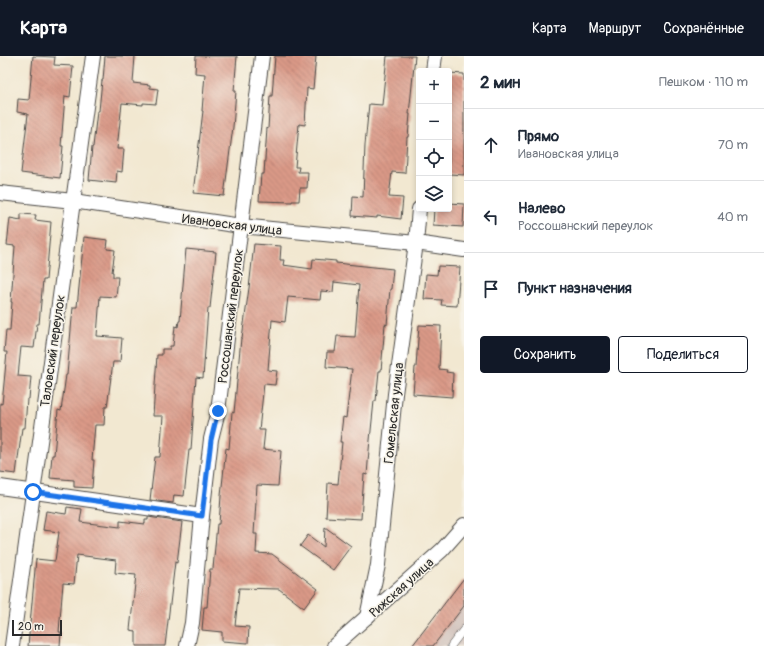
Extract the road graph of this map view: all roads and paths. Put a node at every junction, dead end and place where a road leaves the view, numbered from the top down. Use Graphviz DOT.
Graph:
graph roads {
  1 [pos="93,56"];
  2 [pos="262,56"];
  3 [pos="435,56"];
  4 [pos="433,68"];
  5 [pos="0,193"];
  6 [pos="73,201"];
  7 [pos="419,212"];
  8 [pos="241,226"];
  9 [pos="416,243"];
  10 [pos="464,250"];
  11 [pos="0,488"];
  12 [pos="33,492"];
  13 [pos="202,516"];
  14 [pos="464,525"];
  15 [pos="367,617"];
  16 [pos="464,629"];
  17 [pos="12,646"];
  18 [pos="187,646"];
  19 [pos="334,646"];
  20 [pos="451,646"];
  1 -- 6 [label="street, Таловский переулок"];
  2 -- 8 [label="street, Россошанский переулок"];
  3 -- 4 [label="street"];
  5 -- 6 [label="street, Ивановская улица"];
  6 -- 8 [label="street, Ивановская улица"];
  6 -- 12 [label="street, Таловский переулок"];
  7 -- 9 [label="street, Гомельская улица"];
  8 -- 9 [label="street, Ивановская улица"];
  8 -- 13 [label="street, Россошанский переулок"];
  9 -- 10 [label="street, Ивановская улица"];
  9 -- 15 [label="street, Гомельская улица"];
  11 -- 12 [label="street"];
  12 -- 13 [label="street"];
  12 -- 17 [label="street, Таловский переулок"];
  13 -- 18 [label="street, Россошанский переулок"];
  14 -- 15 [label="street, Рижская улица"];
  15 -- 19 [label="street, Рижская улица"];
  16 -- 20 [label="lane"];
}
